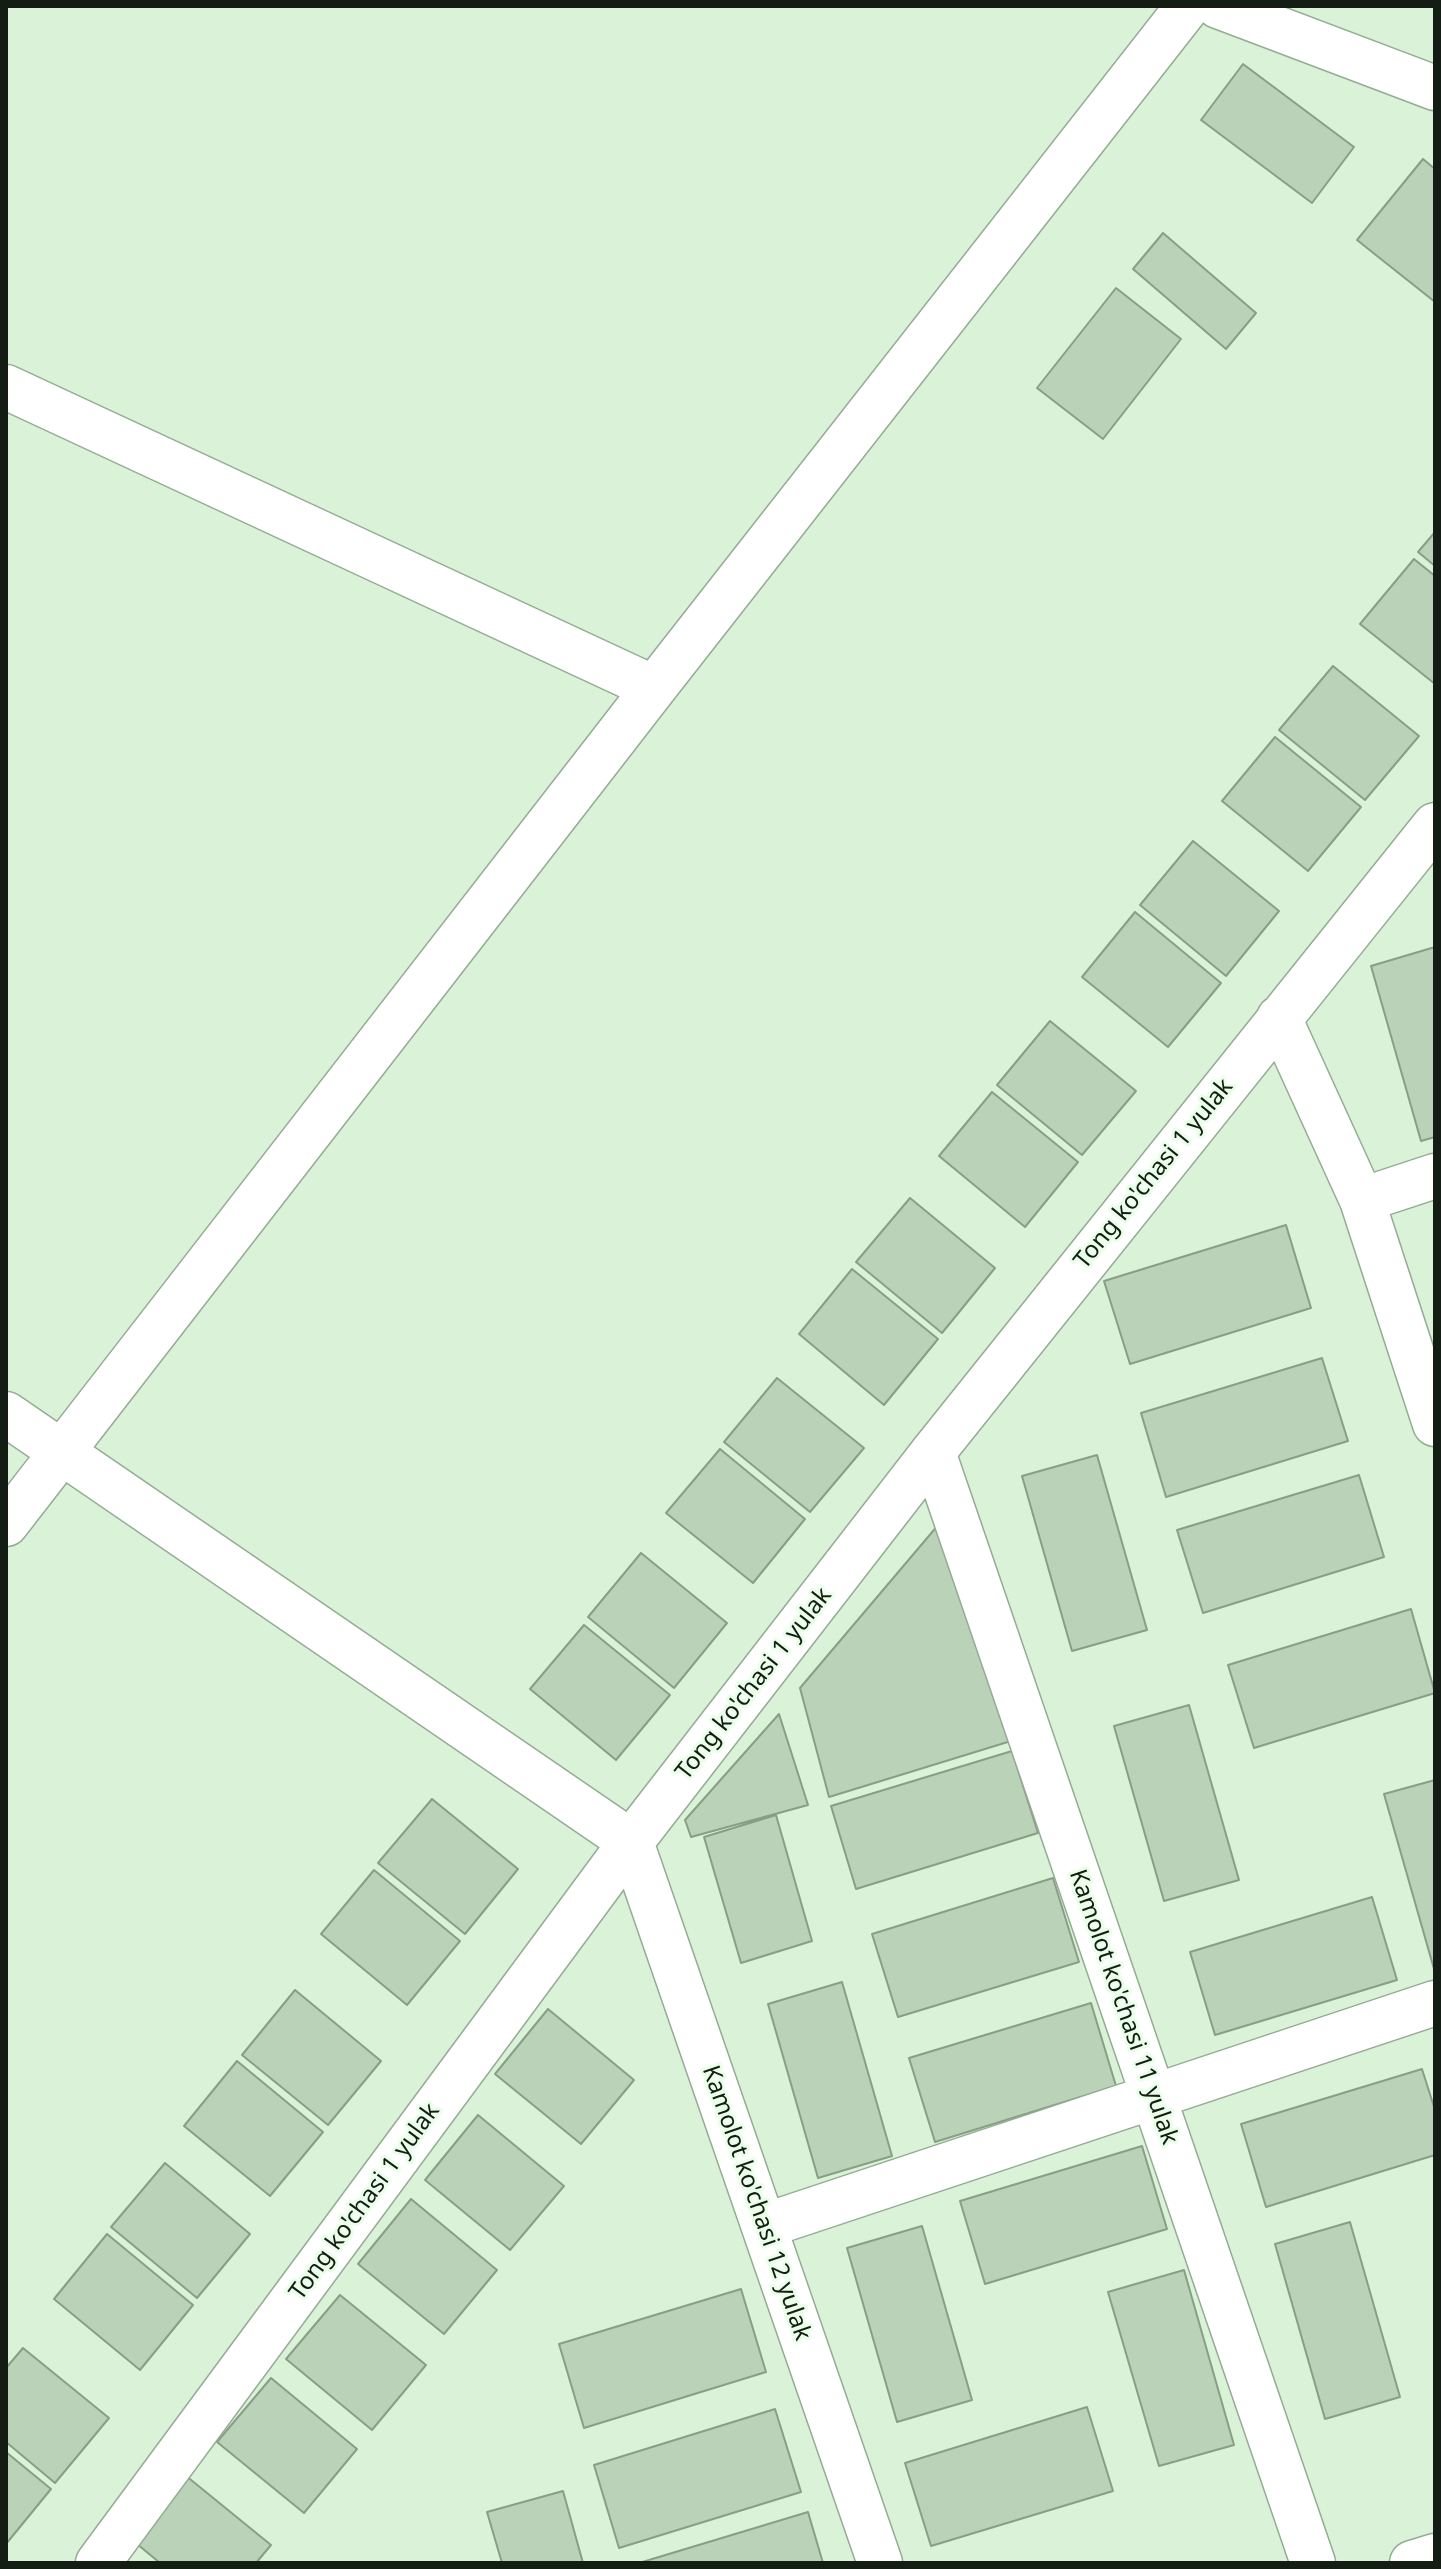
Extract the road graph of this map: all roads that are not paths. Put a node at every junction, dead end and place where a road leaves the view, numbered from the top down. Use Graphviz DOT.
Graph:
graph roads {
  1 [pos="1188,6"];
  2 [pos="1218,6"];
  3 [pos="1435,88"];
  4 [pos="6,387"];
  5 [pos="654,688"];
  6 [pos="1435,825"];
  7 [pos="1279,1018"];
  8 [pos="1435,1176"];
  9 [pos="1362,1200"];
  10 [pos="6,1414"];
  11 [pos="1435,1424"];
  12 [pos="62,1452"];
  13 [pos="933,1452"];
  14 [pos="6,1524"];
  15 [pos="631,1842"];
  16 [pos="1435,2003"];
  17 [pos="1154,2096"];
  18 [pos="764,2226"];
  19 [pos="1435,2556"];
  20 [pos="98,2563"];
  21 [pos="880,2563"];
  22 [pos="1313,2563"];
  23 [pos="1412,2563"];
  1 -- 5 [label="street"];
  2 -- 3 [label="street"];
  4 -- 5 [label="street"];
  5 -- 12 [label="street"];
  6 -- 7 [label="street, Tong ko'chasi 1 yulak"];
  7 -- 9 [label="street"];
  7 -- 13 [label="street, Tong ko'chasi 1 yulak"];
  8 -- 9 [label="street"];
  9 -- 11 [label="street"];
  10 -- 12 [label="street"];
  12 -- 14 [label="street"];
  12 -- 15 [label="street"];
  13 -- 15 [label="street, Tong ko'chasi 1 yulak"];
  13 -- 17 [label="street, Kamolot ko'chasi 11 yulak"];
  15 -- 18 [label="street, Kamolot ko'chasi 12 yulak"];
  15 -- 20 [label="street, Tong ko'chasi 1 yulak"];
  16 -- 17 [label="street"];
  17 -- 18 [label="street"];
  17 -- 22 [label="street, Kamolot ko'chasi 11 yulak"];
  18 -- 21 [label="street, Kamolot ko'chasi 12 yulak"];
  19 -- 23 [label="street"];
}
